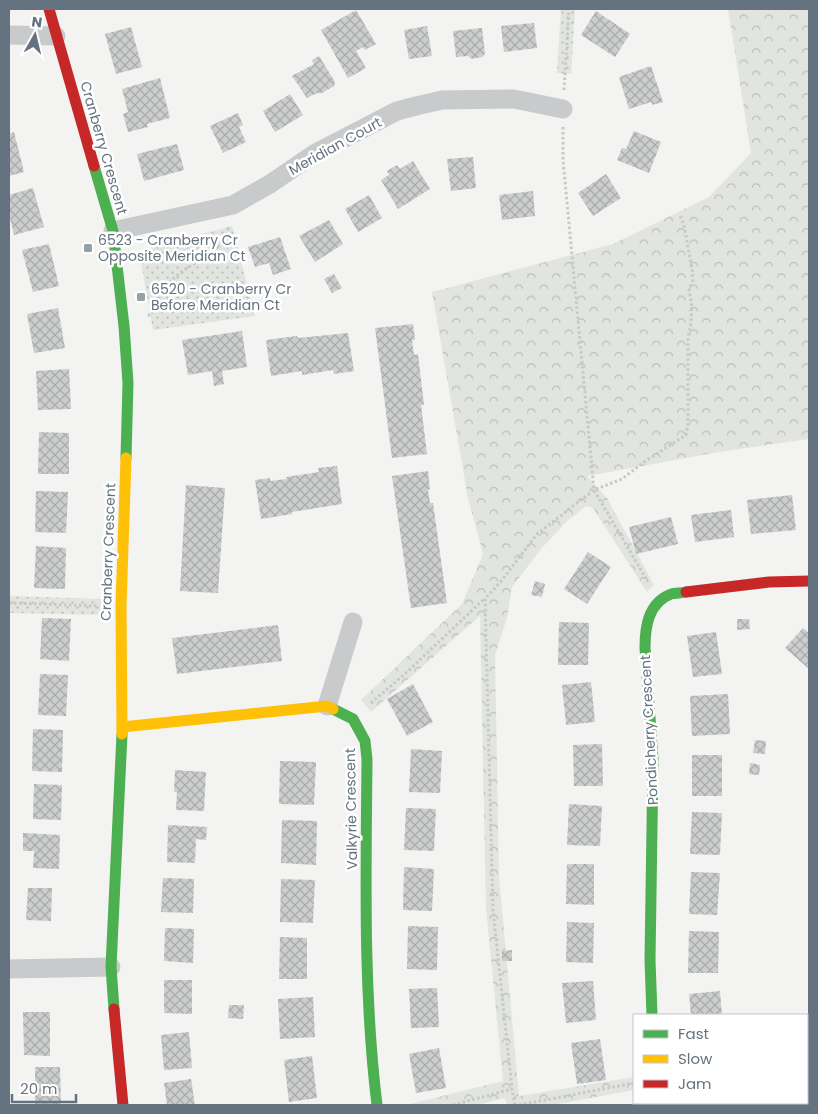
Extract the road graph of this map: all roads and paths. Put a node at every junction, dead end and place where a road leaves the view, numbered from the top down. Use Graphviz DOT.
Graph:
graph roads {
  1 [pos="49,9"];
  2 [pos="569,9"];
  3 [pos="9,36"];
  4 [pos="56,36"];
  5 [pos="563,109"];
  6 [pos="233,205"];
  7 [pos="680,215"];
  8 [pos="113,231"];
  9 [pos="124,326"];
  10 [pos="594,490"];
  11 [pos="809,581"];
  12 [pos="485,599"];
  13 [pos="659,600"];
  14 [pos="9,603"];
  15 [pos="121,606"];
  16 [pos="353,622"];
  17 [pos="326,706"];
  18 [pos="353,719"];
  19 [pos="122,727"];
  20 [pos="111,967"];
  21 [pos="9,969"];
  22 [pos="652,1014"];
  23 [pos="633,1083"];
  24 [pos="512,1089"];
  25 [pos="123,1105"];
  26 [pos="377,1105"];
  27 [pos="453,1105"];
  28 [pos="515,1105"];
  29 [pos="519,1105"];
  1 -- 4 [label="street, Cranberry Crescent"];
  2 -- 5 [label="path"];
  3 -- 4 [label="street"];
  4 -- 8 [label="street, Cranberry Crescent"];
  5 -- 6 [label="street, Meridian Court"];
  5 -- 10 [label="path"];
  6 -- 8 [label="street, Meridian Court"];
  6 -- 9 [label="path"];
  7 -- 10 [label="path"];
  8 -- 9 [label="street, Cranberry Crescent"];
  9 -- 15 [label="street, Cranberry Crescent"];
  10 -- 12 [label="path"];
  10 -- 13 [label="path"];
  11 -- 13 [label="street"];
  12 -- 18 [label="path"];
  12 -- 24 [label="path"];
  13 -- 22 [label="street, Pondicherry Crescent"];
  14 -- 15 [label="path"];
  15 -- 19 [label="street, Cranberry Crescent"];
  16 -- 17 [label="street"];
  17 -- 18 [label="street"];
  17 -- 19 [label="street"];
  18 -- 26 [label="street, Valkyrie Crescent"];
  19 -- 20 [label="street, Cranberry Crescent"];
  20 -- 21 [label="street"];
  20 -- 25 [label="street, Cranberry Crescent"];
  23 -- 29 [label="path"];
  24 -- 27 [label="path"];
  24 -- 28 [label="path"];
}
